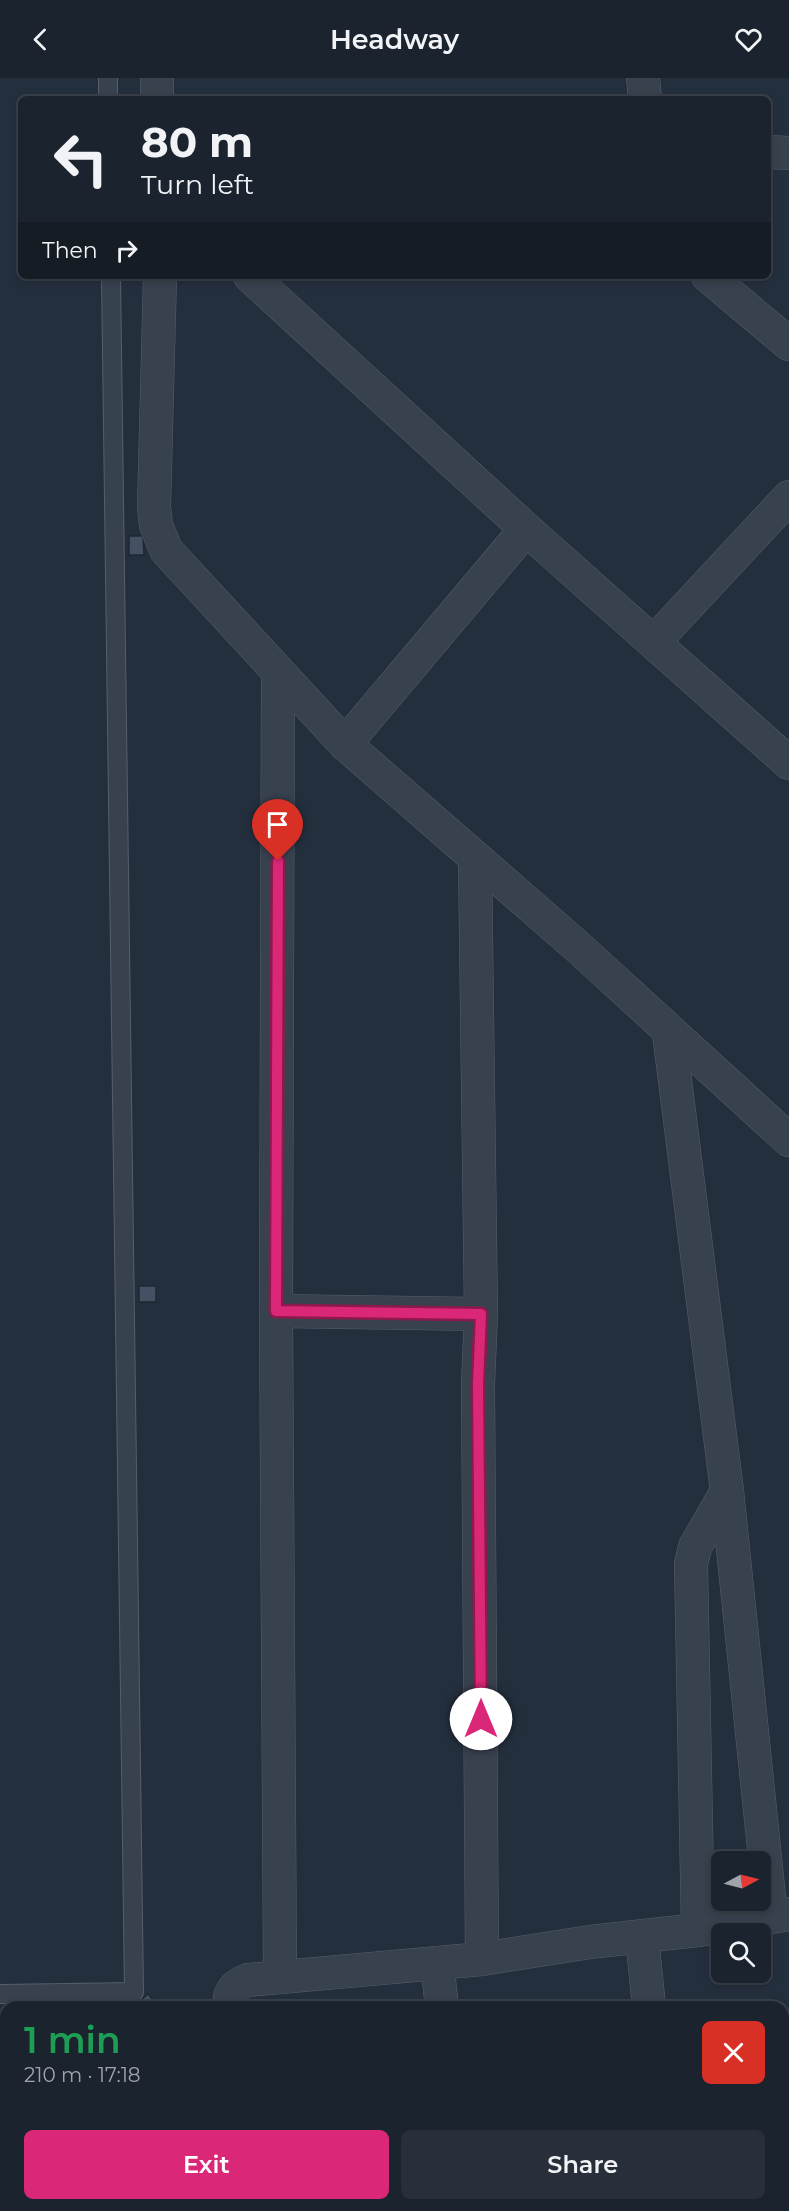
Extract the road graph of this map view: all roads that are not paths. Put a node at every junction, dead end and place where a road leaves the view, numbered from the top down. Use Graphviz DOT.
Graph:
graph roads {
  1 [pos="108,78"];
  2 [pos="157,78"];
  3 [pos="643,78"];
  4 [pos="108,96"];
  5 [pos="157,96"];
  6 [pos="645,96"];
  7 [pos="771,152"];
  8 [pos="789,153"];
  9 [pos="111,279"];
  10 [pos="160,279"];
  11 [pos="252,279"];
  12 [pos="712,279"];
  13 [pos="789,344"];
  14 [pos="789,497"];
  15 [pos="526,529"];
  16 [pos="654,642"];
  17 [pos="278,672"];
  18 [pos="345,744"];
  19 [pos="789,763"];
  20 [pos="475,858"];
  21 [pos="669,1033"];
  22 [pos="789,1140"];
  23 [pos="276,1311"];
  24 [pos="481,1314"];
  25 [pos="728,1491"];
  26 [pos="780,1915"];
  27 [pos="698,1930"];
  28 [pos="642,1937"];
  29 [pos="482,1959"];
  30 [pos="437,1963"];
  31 [pos="280,1977"];
  32 [pos="0,1994"];
  33 [pos="231,2001"];
  34 [pos="441,2001"];
  35 [pos="648,2001"];
  1 -- 4 [label="lane"];
  2 -- 5 [label="street"];
  3 -- 6 [label="street"];
  7 -- 8 [label="street"];
  9 -- 32 [label="lane"];
  10 -- 17 [label="street"];
  11 -- 15 [label="street"];
  12 -- 13 [label="street"];
  14 -- 16 [label="street"];
  15 -- 16 [label="street"];
  15 -- 18 [label="street"];
  16 -- 19 [label="street"];
  17 -- 18 [label="street"];
  17 -- 23 [label="street"];
  18 -- 20 [label="street"];
  20 -- 21 [label="street"];
  20 -- 24 [label="street"];
  21 -- 22 [label="street"];
  21 -- 25 [label="street"];
  23 -- 24 [label="street"];
  23 -- 31 [label="street"];
  24 -- 29 [label="street"];
  25 -- 26 [label="street"];
  25 -- 27 [label="street"];
  26 -- 27 [label="street"];
  27 -- 28 [label="street"];
  28 -- 29 [label="street"];
  28 -- 35 [label="street"];
  29 -- 30 [label="street"];
  30 -- 31 [label="street"];
  30 -- 34 [label="street"];
  31 -- 33 [label="street"];
}
